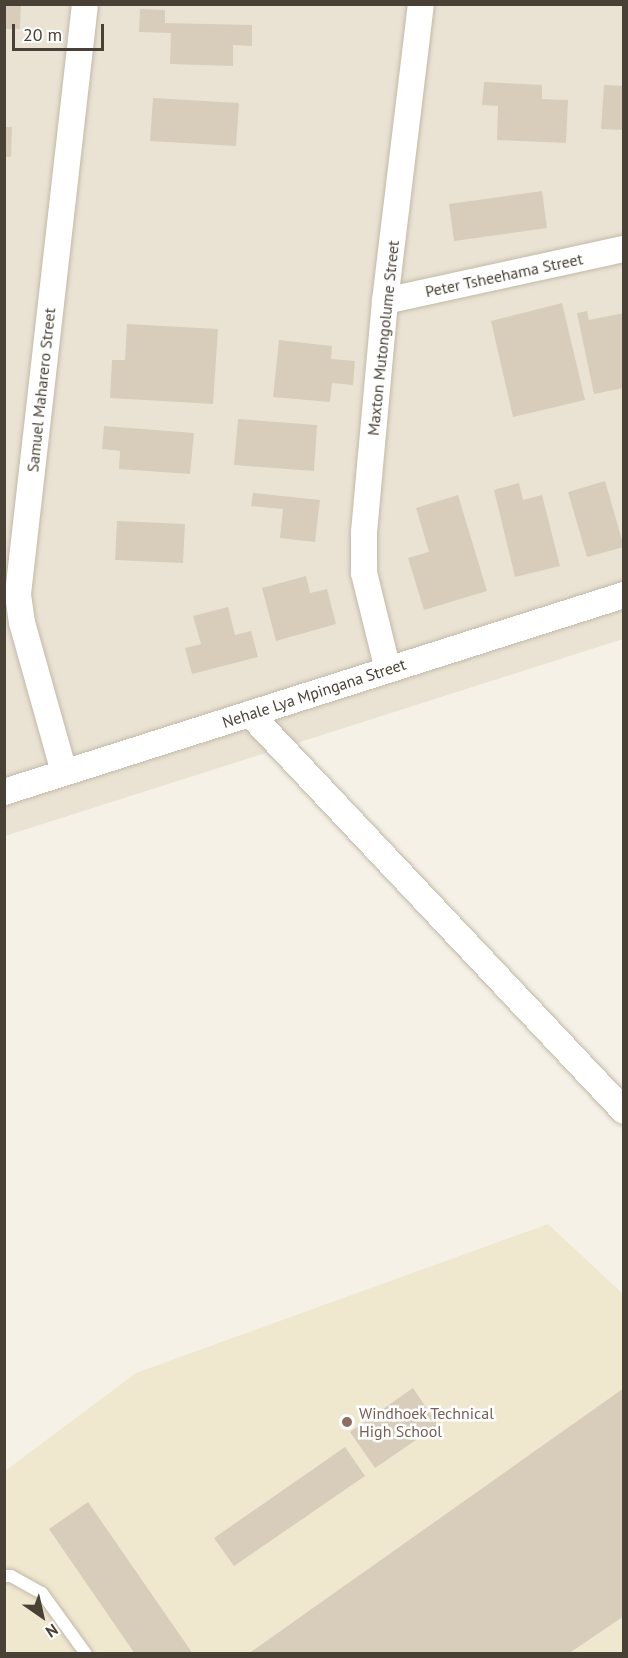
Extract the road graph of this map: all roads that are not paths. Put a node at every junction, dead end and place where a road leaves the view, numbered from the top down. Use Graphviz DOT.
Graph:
graph roads {
  1 [pos="85,4"];
  2 [pos="421,4"];
  3 [pos="624,249"];
  4 [pos="385,301"];
  5 [pos="624,595"];
  6 [pos="388,670"];
  7 [pos="250,714"];
  8 [pos="64,772"];
  9 [pos="4,792"];
  10 [pos="624,1111"];
  11 [pos="4,1576"];
  12 [pos="86,1653"];
  1 -- 8 [label="street, Samuel Maharero Street"];
  2 -- 4 [label="street, Maxton Mutongolume Street"];
  3 -- 4 [label="street, Peter Tsheehama Street"];
  4 -- 6 [label="street, Maxton Mutongolume Street"];
  5 -- 6 [label="street, Nehale Lya Mpingana Street"];
  6 -- 7 [label="street, Nehale Lya Mpingana Street"];
  7 -- 8 [label="street, Nehale Lya Mpingana Street"];
  7 -- 10 [label="street"];
  8 -- 9 [label="street, Nehale Lya Mpingana Street"];
  11 -- 12 [label="lane"];
}
